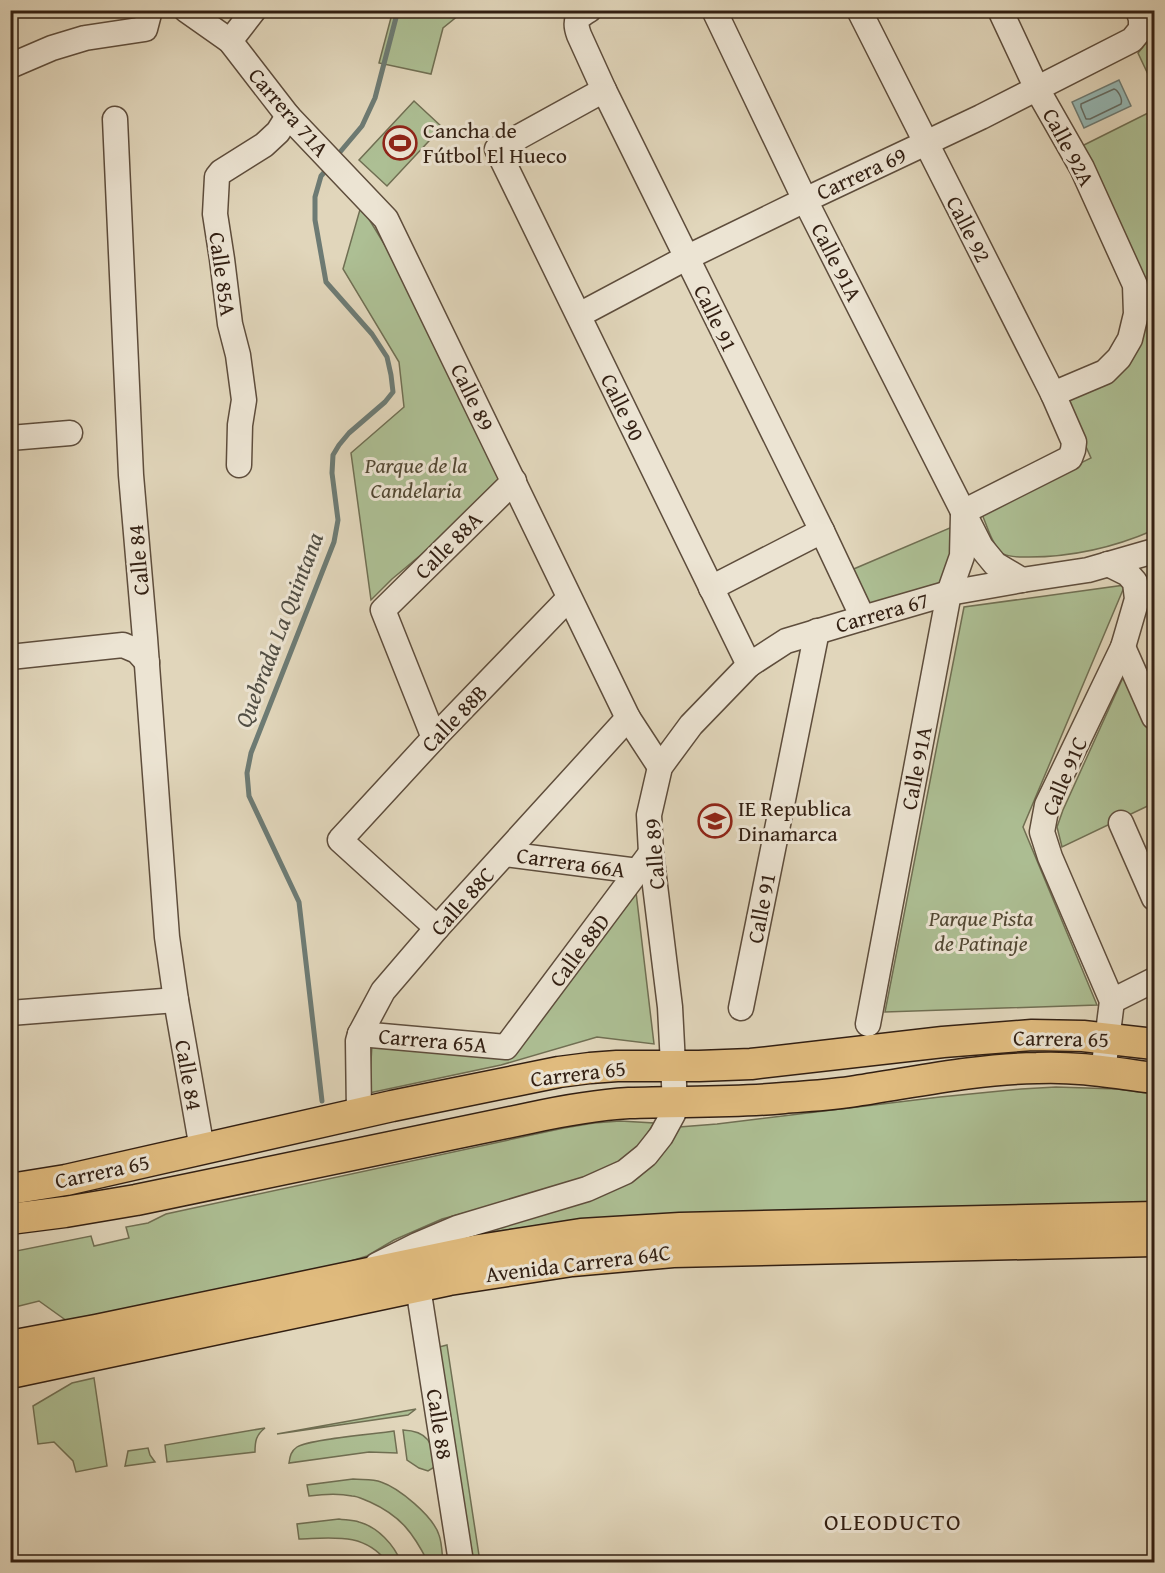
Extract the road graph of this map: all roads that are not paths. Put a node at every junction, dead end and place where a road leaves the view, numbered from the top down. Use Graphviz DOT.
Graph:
graph roads {
  1 [pos="150,10"];
  2 [pos="186,10"];
  3 [pos="254,10"];
  4 [pos="714,10"];
  5 [pos="859,10"];
  6 [pos="1000,10"];
  7 [pos="584,14"];
  8 [pos="1139,20"];
  9 [pos="230,41"];
  10 [pos="10,66"];
  11 [pos="1037,88"];
  12 [pos="604,90"];
  13 [pos="288,116"];
  14 [pos="115,119"];
  15 [pos="925,143"];
  16 [pos="805,200"];
  17 [pos="386,219"];
  18 [pos="686,258"];
  19 [pos="579,315"];
  20 [pos="1053,394"];
  21 [pos="70,433"];
  22 [pos="10,438"];
  23 [pos="239,465"];
  24 [pos="514,481"];
  25 [pos="963,512"];
  26 [pos="822,531"];
  27 [pos="1155,551"];
  28 [pos="1108,564"];
  29 [pos="1022,580"];
  30 [pos="711,588"];
  31 [pos="949,593"];
  32 [pos="569,598"];
  33 [pos="863,618"];
  34 [pos="817,631"];
  35 [pos="1123,648"];
  36 [pos="10,657"];
  37 [pos="147,662"];
  38 [pos="749,665"];
  39 [pos="1155,717"];
  40 [pos="628,718"];
  41 [pos="434,738"];
  42 [pos="660,767"];
  43 [pos="1121,823"];
  44 [pos="505,854"];
  45 [pos="644,862"];
  46 [pos="1155,898"];
  47 [pos="437,928"];
  48 [pos="1155,980"];
  49 [pos="176,1000"];
  50 [pos="1112,1001"];
  51 [pos="741,1008"];
  52 [pos="10,1013"];
  53 [pos="868,1024"];
  54 [pos="360,1034"];
  55 [pos="1107,1038"];
  56 [pos="1155,1044"];
  57 [pos="506,1047"];
  58 [pos="673,1066"];
  59 [pos="1103,1072"];
  60 [pos="1155,1078"];
  61 [pos="675,1103"];
  62 [pos="359,1113"];
  63 [pos="201,1149"];
  64 [pos="10,1189"];
  65 [pos="1155,1217"];
  66 [pos="10,1219"];
  67 [pos="1155,1241"];
  68 [pos="354,1276"];
  69 [pos="418,1287"];
  70 [pos="10,1346"];
  71 [pos="10,1373"];
  72 [pos="461,1563"];
  1 -- 10 [label="street"];
  2 -- 9 [label="street, Carrera 71A"];
  3 -- 9 [label="street"];
  4 -- 16 [label="street, Calle 91A"];
  5 -- 15 [label="street, Calle 92"];
  6 -- 11 [label="street, Calle 92A"];
  7 -- 12 [label="street, Calle 91"];
  8 -- 11 [label="street, Carrera 69"];
  9 -- 13 [label="street, Carrera 71A"];
  11 -- 15 [label="street, Carrera 69"];
  11 -- 20 [label="street, Calle 92A"];
  12 -- 18 [label="street, Calle 91"];
  12 -- 19 [label="street, Calle 90"];
  13 -- 17 [label="street, Carrera 71A"];
  13 -- 23 [label="street, Calle 85A"];
  14 -- 37 [label="street, Calle 84"];
  15 -- 16 [label="street, Carrera 69"];
  15 -- 20 [label="street, Calle 92"];
  16 -- 18 [label="street, Carrera 69"];
  16 -- 25 [label="street, Calle 91A"];
  17 -- 24 [label="street, Calle 89"];
  18 -- 19 [label="street, Carrera 69"];
  18 -- 26 [label="street, Calle 91"];
  19 -- 30 [label="street, Calle 90"];
  20 -- 25 [label="street, Calle 92"];
  21 -- 22 [label="street"];
  24 -- 32 [label="street, Calle 89"];
  24 -- 41 [label="street, Calle 88A"];
  25 -- 29 [label="street, Calle 91A"];
  25 -- 31 [label="street, Calle 91A"];
  26 -- 30 [label="street"];
  26 -- 33 [label="street, Calle 91"];
  27 -- 28 [label="street, Carrera 67"];
  28 -- 29 [label="street, Carrera 67"];
  28 -- 35 [label="street, Calle 91C"];
  29 -- 31 [label="street, Carrera 67"];
  30 -- 38 [label="street, Calle 90"];
  31 -- 33 [label="street, Carrera 67"];
  31 -- 53 [label="street, Calle 91A"];
  32 -- 40 [label="street, Calle 89"];
  32 -- 41 [label="street, Calle 88B"];
  33 -- 34 [label="street, Carrera 67"];
  34 -- 38 [label="street, Carrera 67"];
  34 -- 51 [label="street, Calle 91"];
  35 -- 39 [label="street"];
  35 -- 50 [label="street, Calle 91C"];
  36 -- 37 [label="street"];
  37 -- 49 [label="street, Calle 84"];
  38 -- 42 [label="street, Carrera 67"];
  40 -- 42 [label="street, Calle 89"];
  40 -- 44 [label="street, Calle 88C"];
  41 -- 47 [label="street, Calle 88B"];
  42 -- 45 [label="street, Calle 89"];
  43 -- 46 [label="street"];
  44 -- 45 [label="street, Carrera 66A"];
  44 -- 47 [label="street, Calle 88C"];
  45 -- 57 [label="street, Calle 88D"];
  45 -- 58 [label="street, Calle 89"];
  47 -- 54 [label="street, Calle 88C"];
  48 -- 50 [label="street"];
  49 -- 52 [label="street"];
  49 -- 63 [label="street, Calle 84"];
  50 -- 55 [label="street"];
  54 -- 57 [label="street, Carrera 65A"];
  54 -- 62 [label="street, Calle 88C"];
  55 -- 56 [label="main road, Carrera 65"];
  55 -- 58 [label="main road, Carrera 65"];
  55 -- 59 [label="street"];
  58 -- 61 [label="street, Calle 89"];
  58 -- 62 [label="main road, Carrera 65"];
  59 -- 60 [label="main road, Carrera 65"];
  59 -- 61 [label="main road, Carrera 65"];
  61 -- 66 [label="main road, Carrera 65"];
  61 -- 68 [label="street, Calle 89"];
  62 -- 63 [label="main road, Carrera 65"];
  63 -- 64 [label="main road, Carrera 65"];
  65 -- 68 [label="main road, Avenida Carrera 64C"];
  67 -- 69 [label="main road, Avenida Carrera 64C"];
  68 -- 70 [label="main road, Avenida Carrera 64C"];
  69 -- 71 [label="main road, Avenida Carrera 64C"];
  69 -- 72 [label="street, Calle 88"];
}
